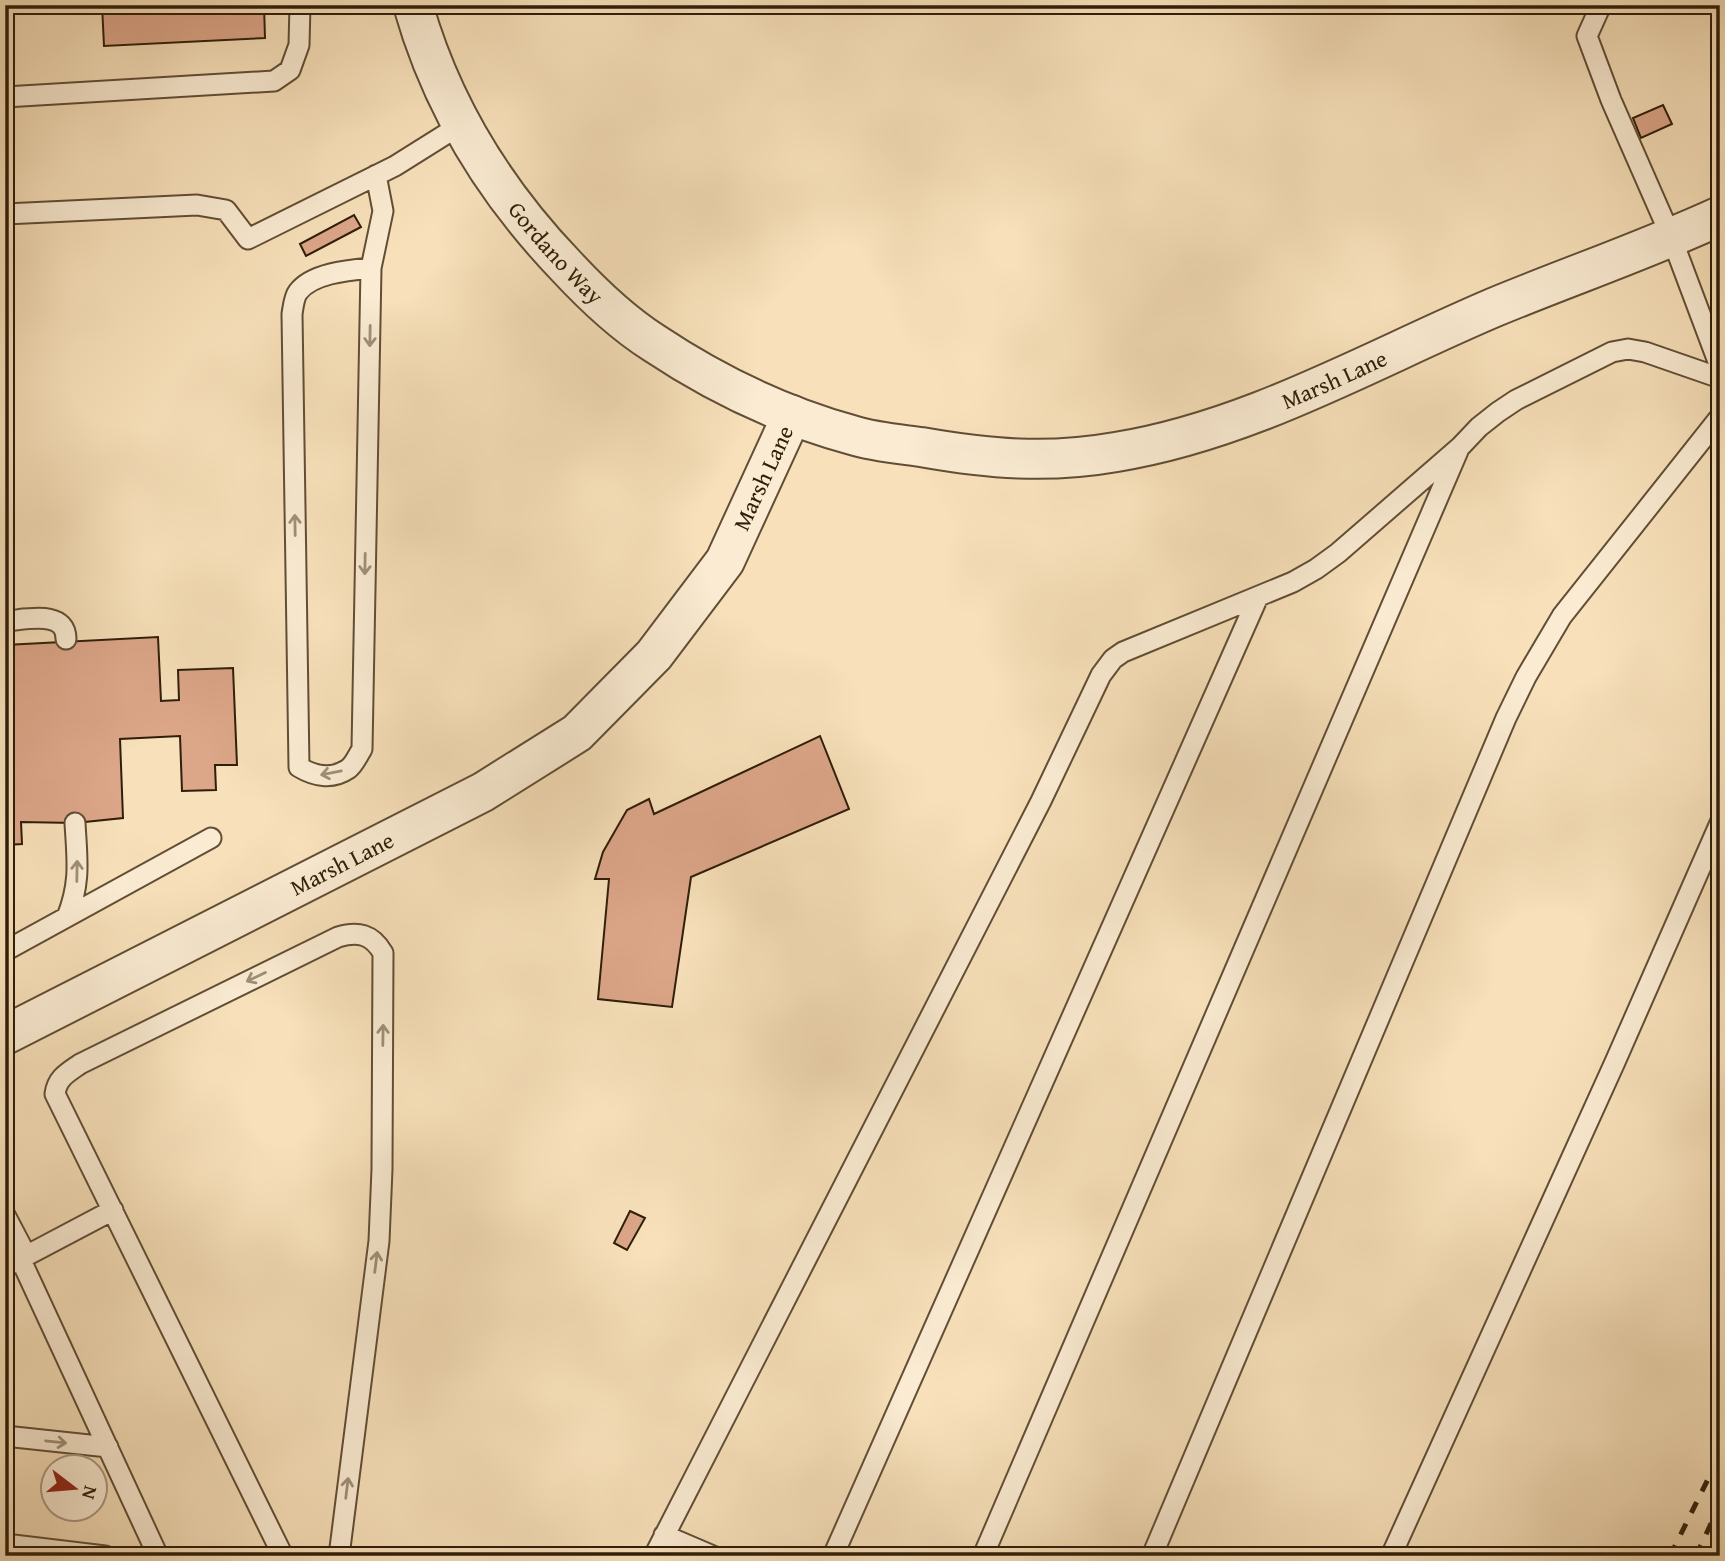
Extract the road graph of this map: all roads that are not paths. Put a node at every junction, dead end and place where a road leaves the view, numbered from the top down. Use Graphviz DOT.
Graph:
graph roads {
  1 [pos="300,5"];
  2 [pos="413,5"];
  3 [pos="1595,9"];
  4 [pos="5,97"];
  5 [pos="462,124"];
  6 [pos="376,175"];
  7 [pos="5,214"];
  8 [pos="1720,216"];
  9 [pos="1672,239"];
  10 [pos="371,268"];
  11 [pos="1720,366"];
  12 [pos="1720,378"];
  13 [pos="792,415"];
  14 [pos="1720,417"];
  15 [pos="1460,447"];
  16 [pos="1258,597"];
  17 [pos="5,621"];
  18 [pos="66,639"];
  19 [pos="75,823"];
  20 [pos="1720,823"];
  21 [pos="211,838"];
  22 [pos="67,917"];
  23 [pos="5,951"];
  24 [pos="5,1035"];
  25 [pos="113,1210"];
  26 [pos="5,1215"];
  27 [pos="17,1260"];
  28 [pos="5,1436"];
  29 [pos="108,1447"];
  30 [pos="664,1535"];
  31 [pos="5,1544"];
  32 [pos="105,1556"];
  33 [pos="158,1556"];
  34 [pos="284,1556"];
  35 [pos="339,1556"];
  36 [pos="654,1556"];
  37 [pos="713,1556"];
  38 [pos="833,1556"];
  39 [pos="983,1556"];
  40 [pos="1152,1556"];
  41 [pos="1391,1556"];
  1 -- 4 [label="lane"];
  2 -- 5 [label="street, Gordano Way"];
  3 -- 9 [label="lane"];
  5 -- 6 [label="lane"];
  5 -- 13 [label="street, Gordano Way"];
  6 -- 7 [label="lane"];
  6 -- 10 [label="lane"];
  8 -- 9 [label="street, Marsh Lane"];
  9 -- 11 [label="lane"];
  9 -- 13 [label="street, Marsh Lane"];
  10 -- 10 [label="lane, one-way"];
  12 -- 15 [label="lane"];
  13 -- 24 [label="street, Marsh Lane"];
  14 -- 40 [label="lane"];
  15 -- 16 [label="lane"];
  15 -- 39 [label="lane"];
  16 -- 30 [label="lane"];
  16 -- 38 [label="lane"];
  17 -- 18 [label="lane"];
  22 -- 19 [label="lane, one-way"];
  20 -- 41 [label="lane"];
  21 -- 22 [label="lane"];
  22 -- 23 [label="lane"];
  25 -- 27 [label="lane"];
  25 -- 34 [label="lane"];
  35 -- 25 [label="lane, one-way"];
  26 -- 27 [label="lane"];
  27 -- 29 [label="lane"];
  28 -- 29 [label="lane, one-way"];
  29 -- 33 [label="lane"];
  30 -- 36 [label="lane"];
  30 -- 37 [label="lane"];
  31 -- 32 [label="lane"];
}
